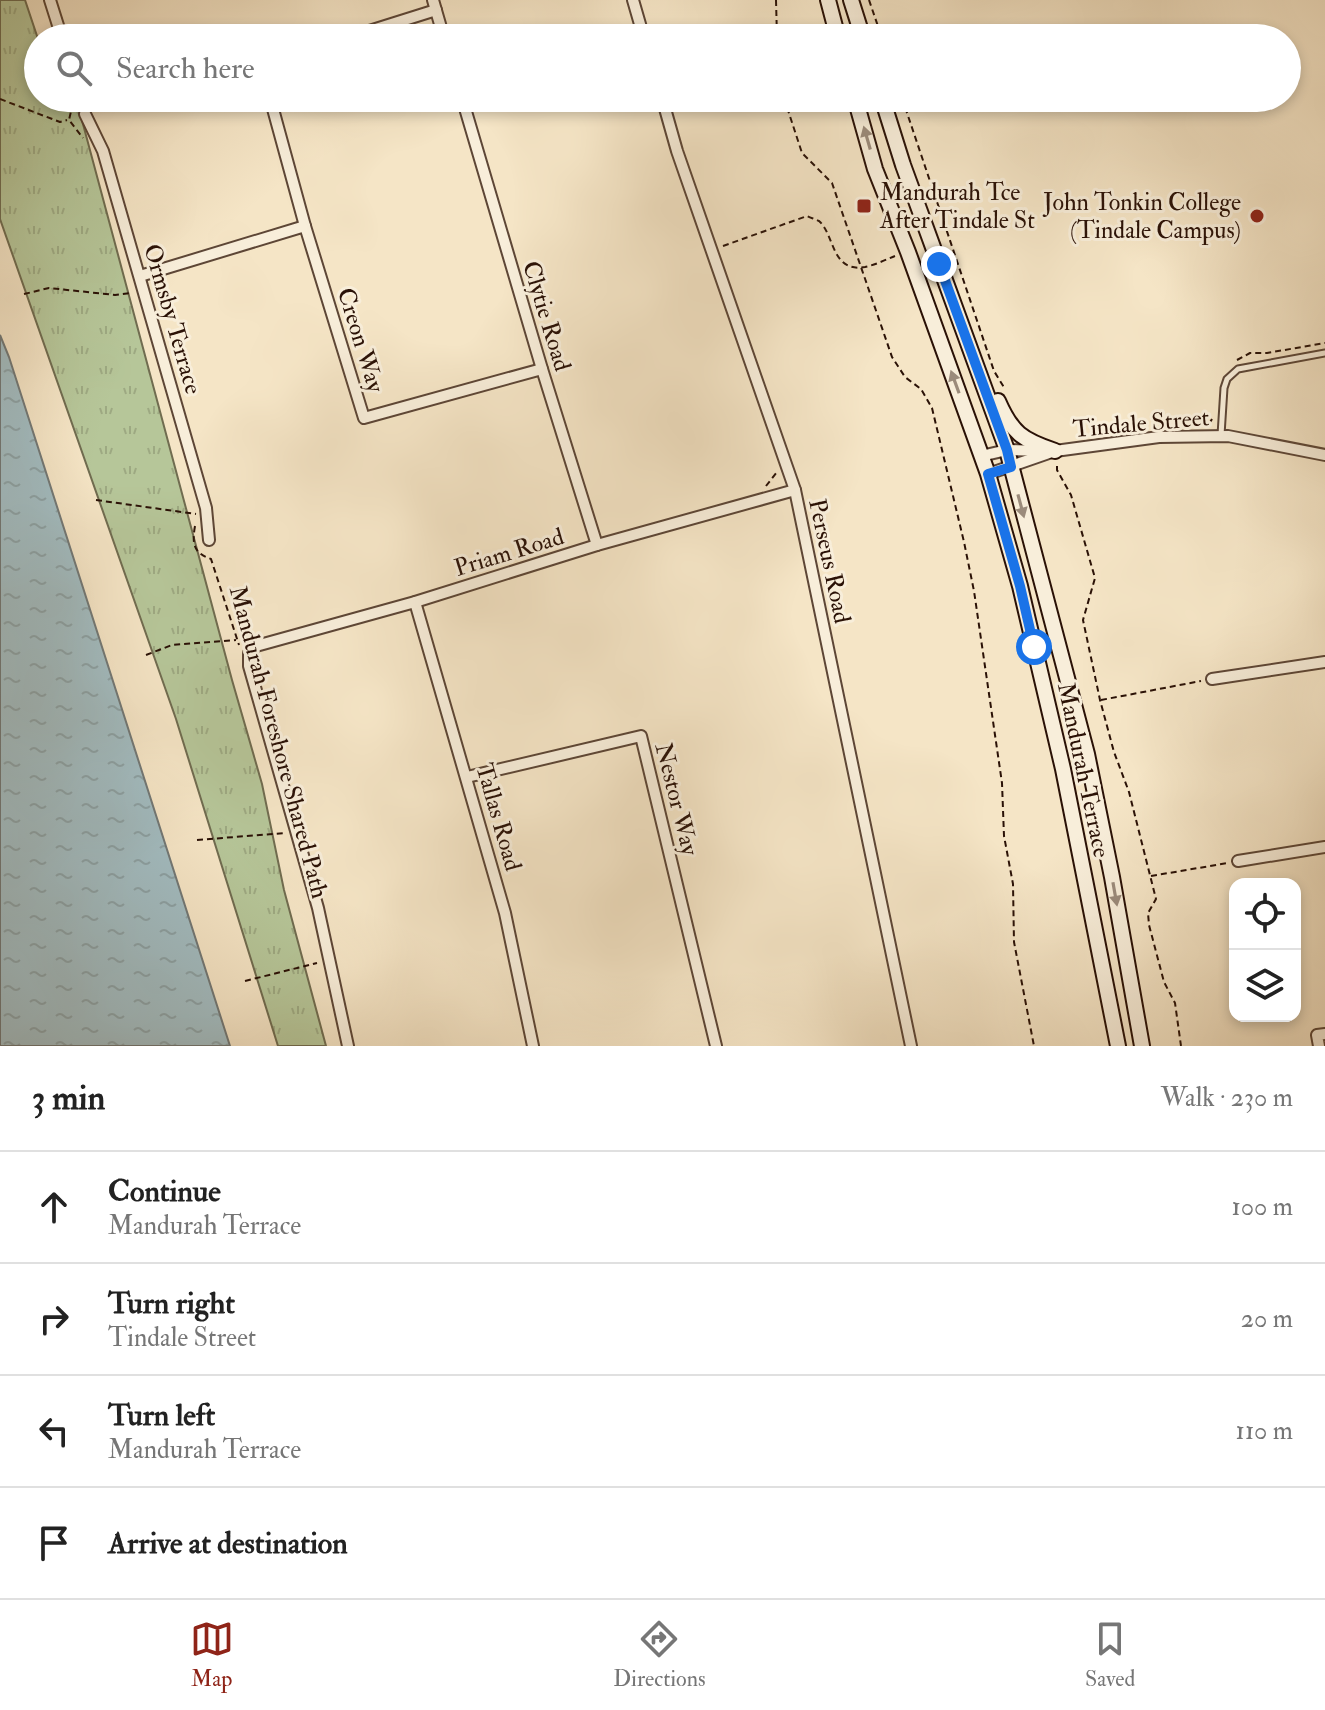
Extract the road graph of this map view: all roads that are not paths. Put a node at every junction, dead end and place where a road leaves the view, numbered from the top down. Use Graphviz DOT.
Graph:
graph roads {
  1 [pos="50,0"];
  2 [pos="633,0"];
  3 [pos="828,0"];
  4 [pos="851,0"];
  5 [pos="435,5"];
  6 [pos="58,24"];
  7 [pos="384,24"];
  8 [pos="640,24"];
  9 [pos="834,24"];
  10 [pos="859,24"];
  11 [pos="274,112"];
  12 [pos="466,112"];
  13 [pos="666,112"];
  14 [pos="859,112"];
  15 [pos="886,112"];
  16 [pos="85,114"];
  17 [pos="305,226"];
  18 [pos="140,276"];
  19 [pos="1325,353"];
  20 [pos="542,369"];
  21 [pos="981,378"];
  22 [pos="1221,436"];
  23 [pos="1007,450"];
  24 [pos="1055,451"];
  25 [pos="1325,455"];
  26 [pos="981,456"];
  27 [pos="1011,467"];
  28 [pos="988,474"];
  29 [pos="795,490"];
  30 [pos="209,540"];
  31 [pos="597,545"];
  32 [pos="415,602"];
  33 [pos="1325,662"];
  34 [pos="1212,679"];
  35 [pos="467,777"];
  36 [pos="1325,847"];
  37 [pos="1238,861"];
  38 [pos="1325,1034"];
  39 [pos="348,1046"];
  40 [pos="533,1046"];
  41 [pos="716,1046"];
  42 [pos="911,1046"];
  43 [pos="1118,1046"];
  44 [pos="1142,1046"];
  45 [pos="1319,1046"];
  1 -- 6 [label="street"];
  2 -- 8 [label="street"];
  3 -- 9 [label="main road"];
  4 -- 10 [label="main road"];
  5 -- 7 [label="street"];
  11 -- 17 [label="street, Creon Way"];
  12 -- 20 [label="street, Clytie Road"];
  13 -- 29 [label="street, Perseus Road"];
  26 -- 14 [label="main road, Mandurah Terrace, one-way"];
  15 -- 21 [label="main road, Mandurah Terrace"];
  16 -- 18 [label="street, Ormsby Terrace"];
  17 -- 18 [label="street"];
  17 -- 20 [label="street, Creon Way"];
  18 -- 30 [label="street, Ormsby Terrace"];
  19 -- 22 [label="lane"];
  20 -- 31 [label="street, Clytie Road"];
  21 -- 23 [label="main road, Mandurah Terrace"];
  21 -- 24 [label="main road"];
  22 -- 24 [label="street, Tindale Street"];
  22 -- 25 [label="street, Tindale Street"];
  23 -- 24 [label="street, Tindale Street"];
  23 -- 26 [label="street, Tindale Street"];
  23 -- 27 [label="main road, Mandurah Terrace"];
  24 -- 27 [label="street, Tindale Street"];
  26 -- 28 [label="main road, Mandurah Terrace"];
  27 -- 28 [label="street, Tindale Street"];
  27 -- 44 [label="main road, Mandurah Terrace, one-way"];
  28 -- 43 [label="main road, Mandurah Terrace"];
  29 -- 31 [label="street, Priam Road"];
  29 -- 42 [label="street, Perseus Road"];
  31 -- 32 [label="street, Priam Road"];
  32 -- 35 [label="street, Tallas Road"];
  32 -- 39 [label="street, Priam Road"];
  33 -- 34 [label="street"];
  35 -- 40 [label="street, Tallas Road"];
  35 -- 41 [label="street, Nestor Way"];
  36 -- 37 [label="street"];
  38 -- 45 [label="street"];
}
